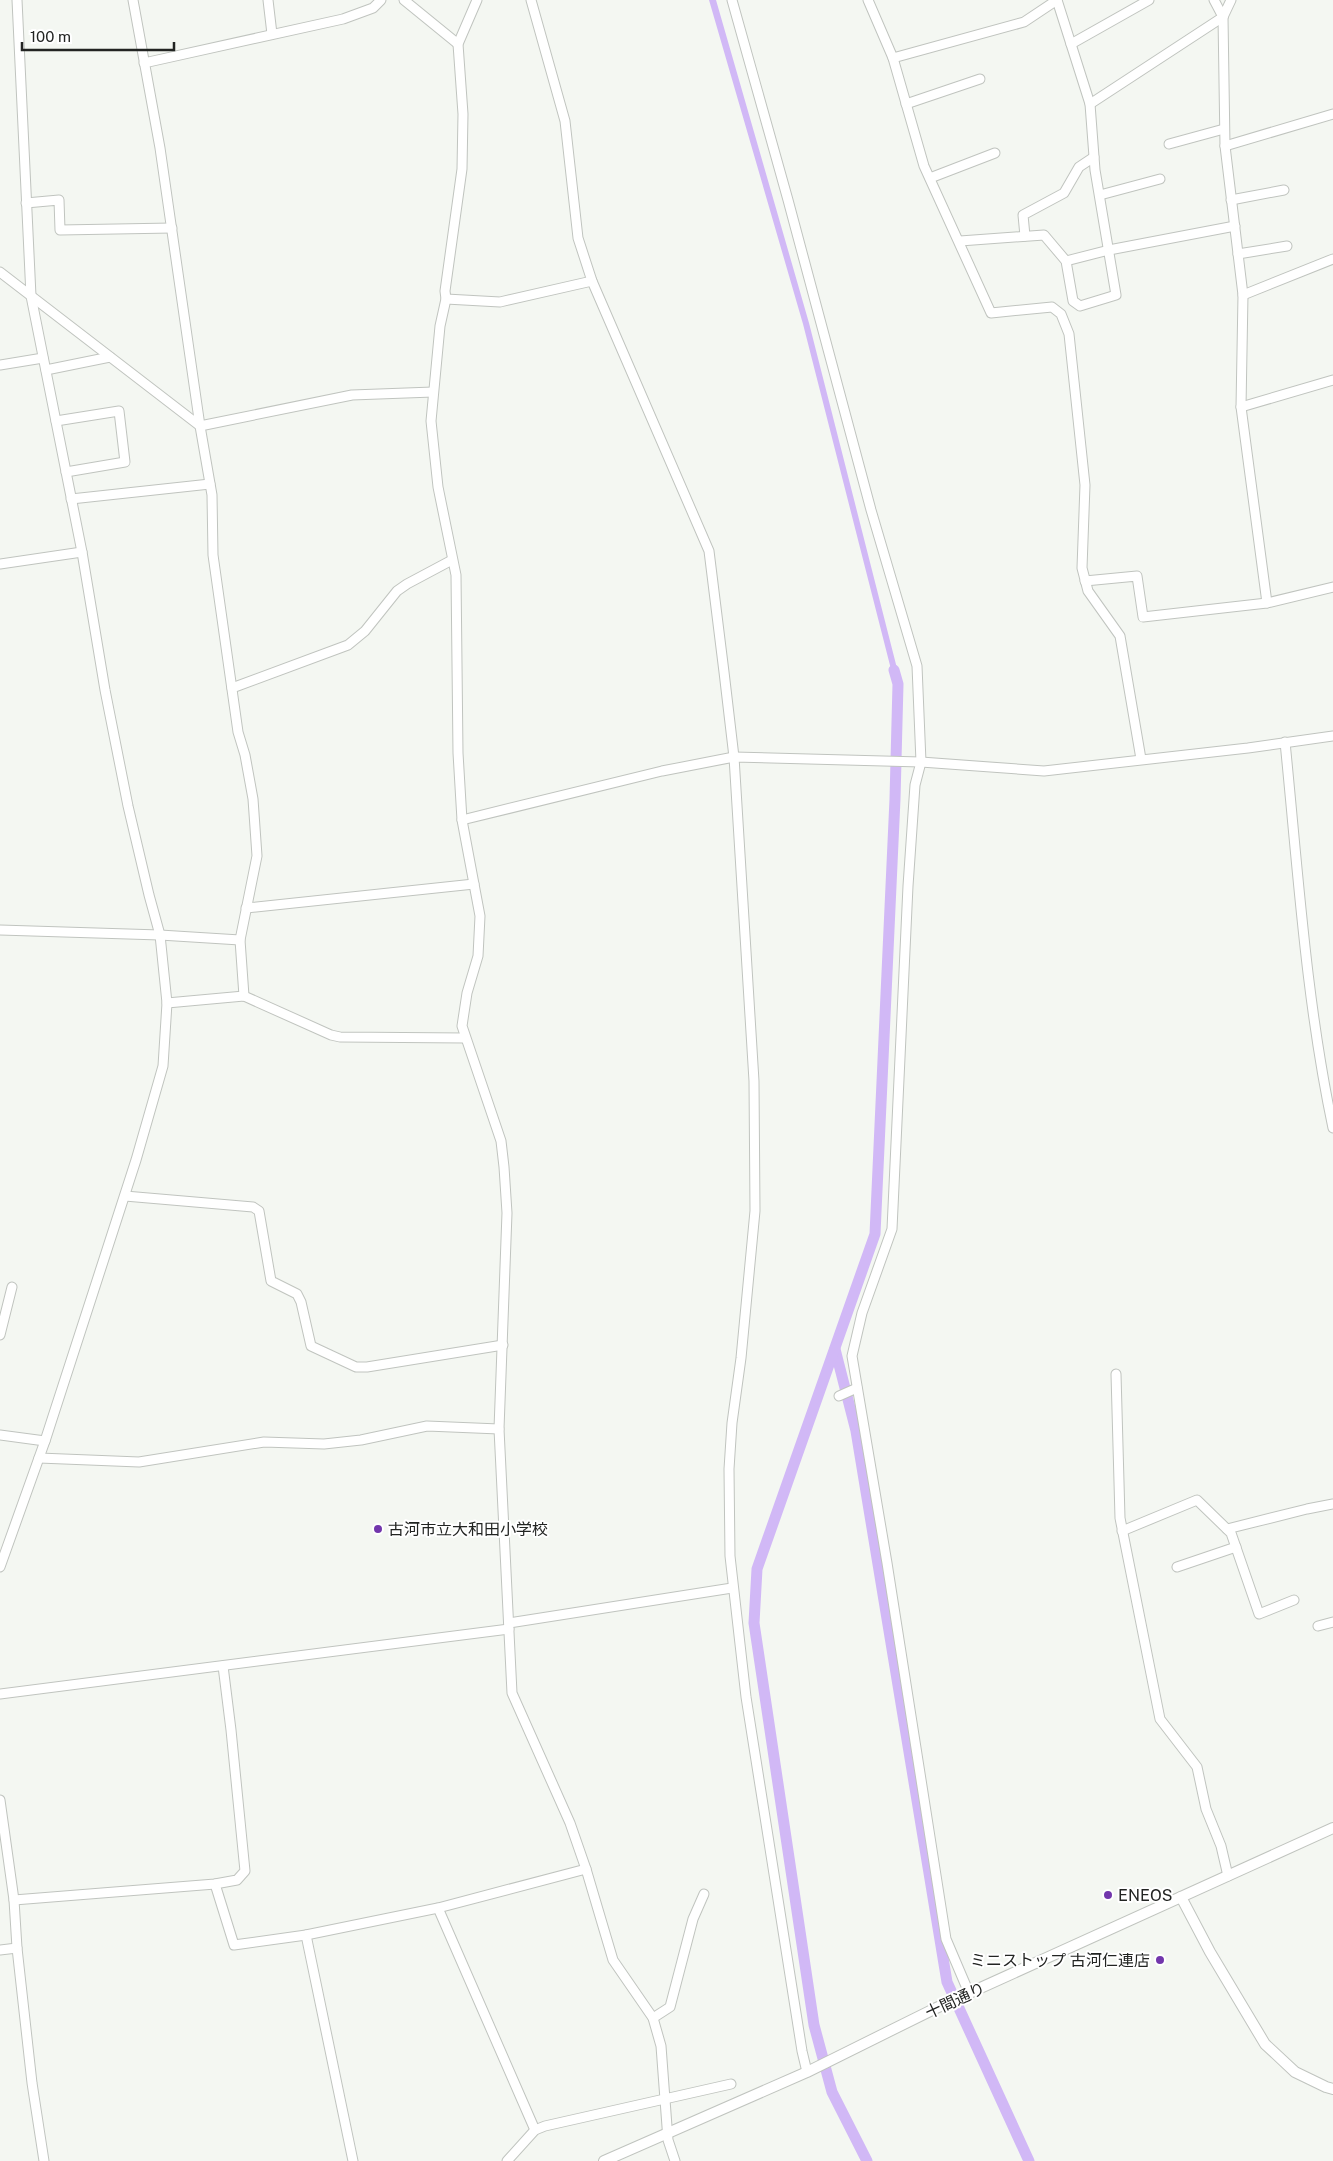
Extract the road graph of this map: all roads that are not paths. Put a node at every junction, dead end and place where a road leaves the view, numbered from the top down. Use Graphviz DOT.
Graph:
graph roads {
  1 [pos="17,0"];
  2 [pos="133,0"];
  3 [pos="268,0"];
  4 [pos="381,0"];
  5 [pos="404,0"];
  6 [pos="477,0"];
  7 [pos="532,0"];
  8 [pos="732,0"];
  9 [pos="868,0"];
  10 [pos="1057,0"];
  11 [pos="1149,0"];
  12 [pos="1214,0"];
  13 [pos="1230,0"];
  14 [pos="1223,18"];
  15 [pos="272,34"];
  16 [pos="458,44"];
  17 [pos="1071,44"];
  18 [pos="893,58"];
  19 [pos="144,63"];
  20 [pos="980,79"];
  21 [pos="906,104"];
  22 [pos="1090,104"];
  23 [pos="1333,114"];
  24 [pos="1224,129"];
  25 [pos="1169,144"];
  26 [pos="1224,146"];
  27 [pos="995,152"];
  28 [pos="1094,157"];
  29 [pos="930,178"];
  30 [pos="1160,179"];
  31 [pos="1284,190"];
  32 [pos="1100,195"];
  33 [pos="1232,200"];
  34 [pos="26,203"];
  35 [pos="1235,226"];
  36 [pos="172,228"];
  37 [pos="1025,236"];
  38 [pos="960,241"];
  39 [pos="1287,246"];
  40 [pos="1109,250"];
  41 [pos="1238,254"];
  42 [pos="1333,259"];
  43 [pos="1066,261"];
  44 [pos="0,272"];
  45 [pos="592,281"];
  46 [pos="1243,295"];
  47 [pos="31,296"];
  48 [pos="446,299"];
  49 [pos="110,357"];
  50 [pos="43,358"];
  51 [pos="0,365"];
  52 [pos="46,370"];
  53 [pos="1333,380"];
  54 [pos="433,392"];
  55 [pos="1241,407"];
  56 [pos="56,421"];
  57 [pos="200,426"];
  58 [pos="66,472"];
  59 [pos="210,484"];
  60 [pos="71,498"];
  61 [pos="82,552"];
  62 [pos="452,560"];
  63 [pos="0,564"];
  64 [pos="1085,581"];
  65 [pos="1333,587"];
  66 [pos="1267,603"];
  67 [pos="232,688"];
  68 [pos="1333,736"];
  69 [pos="1285,742"];
  70 [pos="734,757"];
  71 [pos="1141,759"];
  72 [pos="922,762"];
  73 [pos="462,820"];
  74 [pos="474,884"];
  75 [pos="246,908"];
  76 [pos="0,930"];
  77 [pos="160,935"];
  78 [pos="240,940"];
  79 [pos="244,996"];
  80 [pos="167,1003"];
  81 [pos="465,1038"];
  82 [pos="1333,1128"];
  83 [pos="125,1196"];
  84 [pos="12,1287"];
  85 [pos="0,1335"];
  86 [pos="503,1345"];
  87 [pos="1116,1374"];
  88 [pos="857,1388"];
  89 [pos="839,1396"];
  90 [pos="499,1429"];
  91 [pos="0,1435"];
  92 [pos="45,1441"];
  93 [pos="39,1458"];
  94 [pos="1333,1504"];
  95 [pos="1227,1530"];
  96 [pos="1122,1531"];
  97 [pos="1236,1547"];
  98 [pos="0,1567"];
  99 [pos="1177,1567"];
  100 [pos="732,1588"];
  101 [pos="1294,1600"];
  102 [pos="1333,1622"];
  103 [pos="509,1626"];
  104 [pos="1318,1626"];
  105 [pos="222,1666"];
  106 [pos="0,1694"];
  107 [pos="0,1800"];
  108 [pos="1333,1828"];
  109 [pos="586,1869"];
  110 [pos="1228,1876"];
  111 [pos="215,1884"];
  112 [pos="704,1894"];
  113 [pos="1181,1897"];
  114 [pos="14,1900"];
  115 [pos="438,1908"];
  116 [pos="306,1935"];
  117 [pos="16,1948"];
  118 [pos="0,1950"];
  119 [pos="966,1995"];
  120 [pos="653,2018"];
  121 [pos="811,2070"];
  122 [pos="731,2084"];
  123 [pos="1333,2089"];
  124 [pos="665,2098"];
  125 [pos="535,2130"];
  126 [pos="668,2131"];
  127 [pos="44,2161"];
  128 [pos="353,2161"];
  129 [pos="507,2161"];
  130 [pos="604,2161"];
  131 [pos="675,2161"];
  1 -- 34 [label="street"];
  2 -- 19 [label="street"];
  3 -- 15 [label="street"];
  4 -- 15 [label="street"];
  5 -- 16 [label="street"];
  6 -- 16 [label="street"];
  7 -- 45 [label="street"];
  8 -- 72 [label="street"];
  9 -- 18 [label="street"];
  10 -- 17 [label="street"];
  10 -- 18 [label="street"];
  11 -- 17 [label="street"];
  12 -- 14 [label="street"];
  13 -- 14 [label="street"];
  14 -- 22 [label="street"];
  14 -- 24 [label="street"];
  15 -- 19 [label="street"];
  16 -- 48 [label="street"];
  17 -- 22 [label="street"];
  18 -- 21 [label="street"];
  19 -- 36 [label="street"];
  20 -- 21 [label="street"];
  21 -- 29 [label="street"];
  22 -- 28 [label="street"];
  23 -- 26 [label="street"];
  24 -- 25 [label="street"];
  24 -- 26 [label="street"];
  26 -- 33 [label="street"];
  27 -- 29 [label="street"];
  28 -- 32 [label="street"];
  28 -- 37 [label="street"];
  29 -- 38 [label="street"];
  30 -- 32 [label="street"];
  31 -- 33 [label="street"];
  32 -- 40 [label="street"];
  33 -- 35 [label="street"];
  34 -- 36 [label="street"];
  34 -- 47 [label="street"];
  35 -- 40 [label="street"];
  35 -- 41 [label="street"];
  36 -- 57 [label="street"];
  37 -- 38 [label="street"];
  37 -- 43 [label="street"];
  38 -- 64 [label="street"];
  39 -- 41 [label="street"];
  40 -- 43 [label="street"];
  40 -- 43 [label="street"];
  41 -- 46 [label="street"];
  42 -- 46 [label="street"];
  44 -- 47 [label="street"];
  45 -- 48 [label="street"];
  45 -- 70 [label="street"];
  46 -- 55 [label="street"];
  47 -- 49 [label="street"];
  47 -- 50 [label="street"];
  48 -- 54 [label="street"];
  49 -- 52 [label="street"];
  49 -- 57 [label="street"];
  50 -- 51 [label="street"];
  50 -- 52 [label="street"];
  52 -- 56 [label="street"];
  53 -- 55 [label="street"];
  54 -- 57 [label="street"];
  54 -- 62 [label="street"];
  55 -- 66 [label="street"];
  56 -- 58 [label="street"];
  56 -- 58 [label="street"];
  57 -- 59 [label="street"];
  58 -- 60 [label="street"];
  59 -- 60 [label="street"];
  59 -- 67 [label="street"];
  60 -- 61 [label="street"];
  61 -- 63 [label="street"];
  61 -- 77 [label="street"];
  62 -- 67 [label="street"];
  62 -- 73 [label="street"];
  64 -- 66 [label="street"];
  64 -- 71 [label="street"];
  65 -- 66 [label="street"];
  67 -- 75 [label="street"];
  68 -- 69 [label="street"];
  69 -- 71 [label="street"];
  69 -- 82 [label="street"];
  70 -- 72 [label="street"];
  70 -- 73 [label="street"];
  70 -- 100 [label="street"];
  71 -- 72 [label="street"];
  72 -- 88 [label="street"];
  73 -- 74 [label="street"];
  74 -- 75 [label="street"];
  74 -- 81 [label="street"];
  75 -- 78 [label="street"];
  76 -- 77 [label="street"];
  77 -- 78 [label="street"];
  77 -- 80 [label="street"];
  78 -- 79 [label="street"];
  79 -- 80 [label="street"];
  79 -- 81 [label="street"];
  80 -- 83 [label="street"];
  81 -- 86 [label="street"];
  83 -- 86 [label="street"];
  83 -- 92 [label="street"];
  84 -- 85 [label="street"];
  86 -- 90 [label="street"];
  87 -- 96 [label="street"];
  88 -- 89 [label="street"];
  88 -- 119 [label="street"];
  90 -- 93 [label="street"];
  90 -- 103 [label="street"];
  91 -- 92 [label="street"];
  92 -- 93 [label="street"];
  93 -- 98 [label="street"];
  94 -- 95 [label="street"];
  95 -- 96 [label="street"];
  95 -- 97 [label="street"];
  96 -- 110 [label="street"];
  97 -- 99 [label="street"];
  97 -- 101 [label="street"];
  100 -- 103 [label="street"];
  100 -- 121 [label="street"];
  102 -- 104 [label="street"];
  103 -- 105 [label="street"];
  103 -- 109 [label="street"];
  105 -- 106 [label="street"];
  105 -- 111 [label="street"];
  107 -- 114 [label="street"];
  108 -- 110 [label="street, 十間通り"];
  109 -- 115 [label="street"];
  109 -- 120 [label="street"];
  110 -- 113 [label="street, 十間通り"];
  111 -- 114 [label="street"];
  111 -- 116 [label="street"];
  112 -- 120 [label="street"];
  113 -- 119 [label="street, 十間通り"];
  113 -- 123 [label="street"];
  114 -- 117 [label="street"];
  115 -- 116 [label="street"];
  115 -- 125 [label="street"];
  116 -- 128 [label="street"];
  117 -- 118 [label="street"];
  117 -- 127 [label="street"];
  119 -- 121 [label="street, 十間通り"];
  120 -- 124 [label="street"];
  121 -- 126 [label="street, 十間通り"];
  122 -- 124 [label="street"];
  124 -- 125 [label="street"];
  124 -- 126 [label="street"];
  125 -- 129 [label="street"];
  126 -- 130 [label="street, 十間通り"];
  126 -- 131 [label="street"];
}
